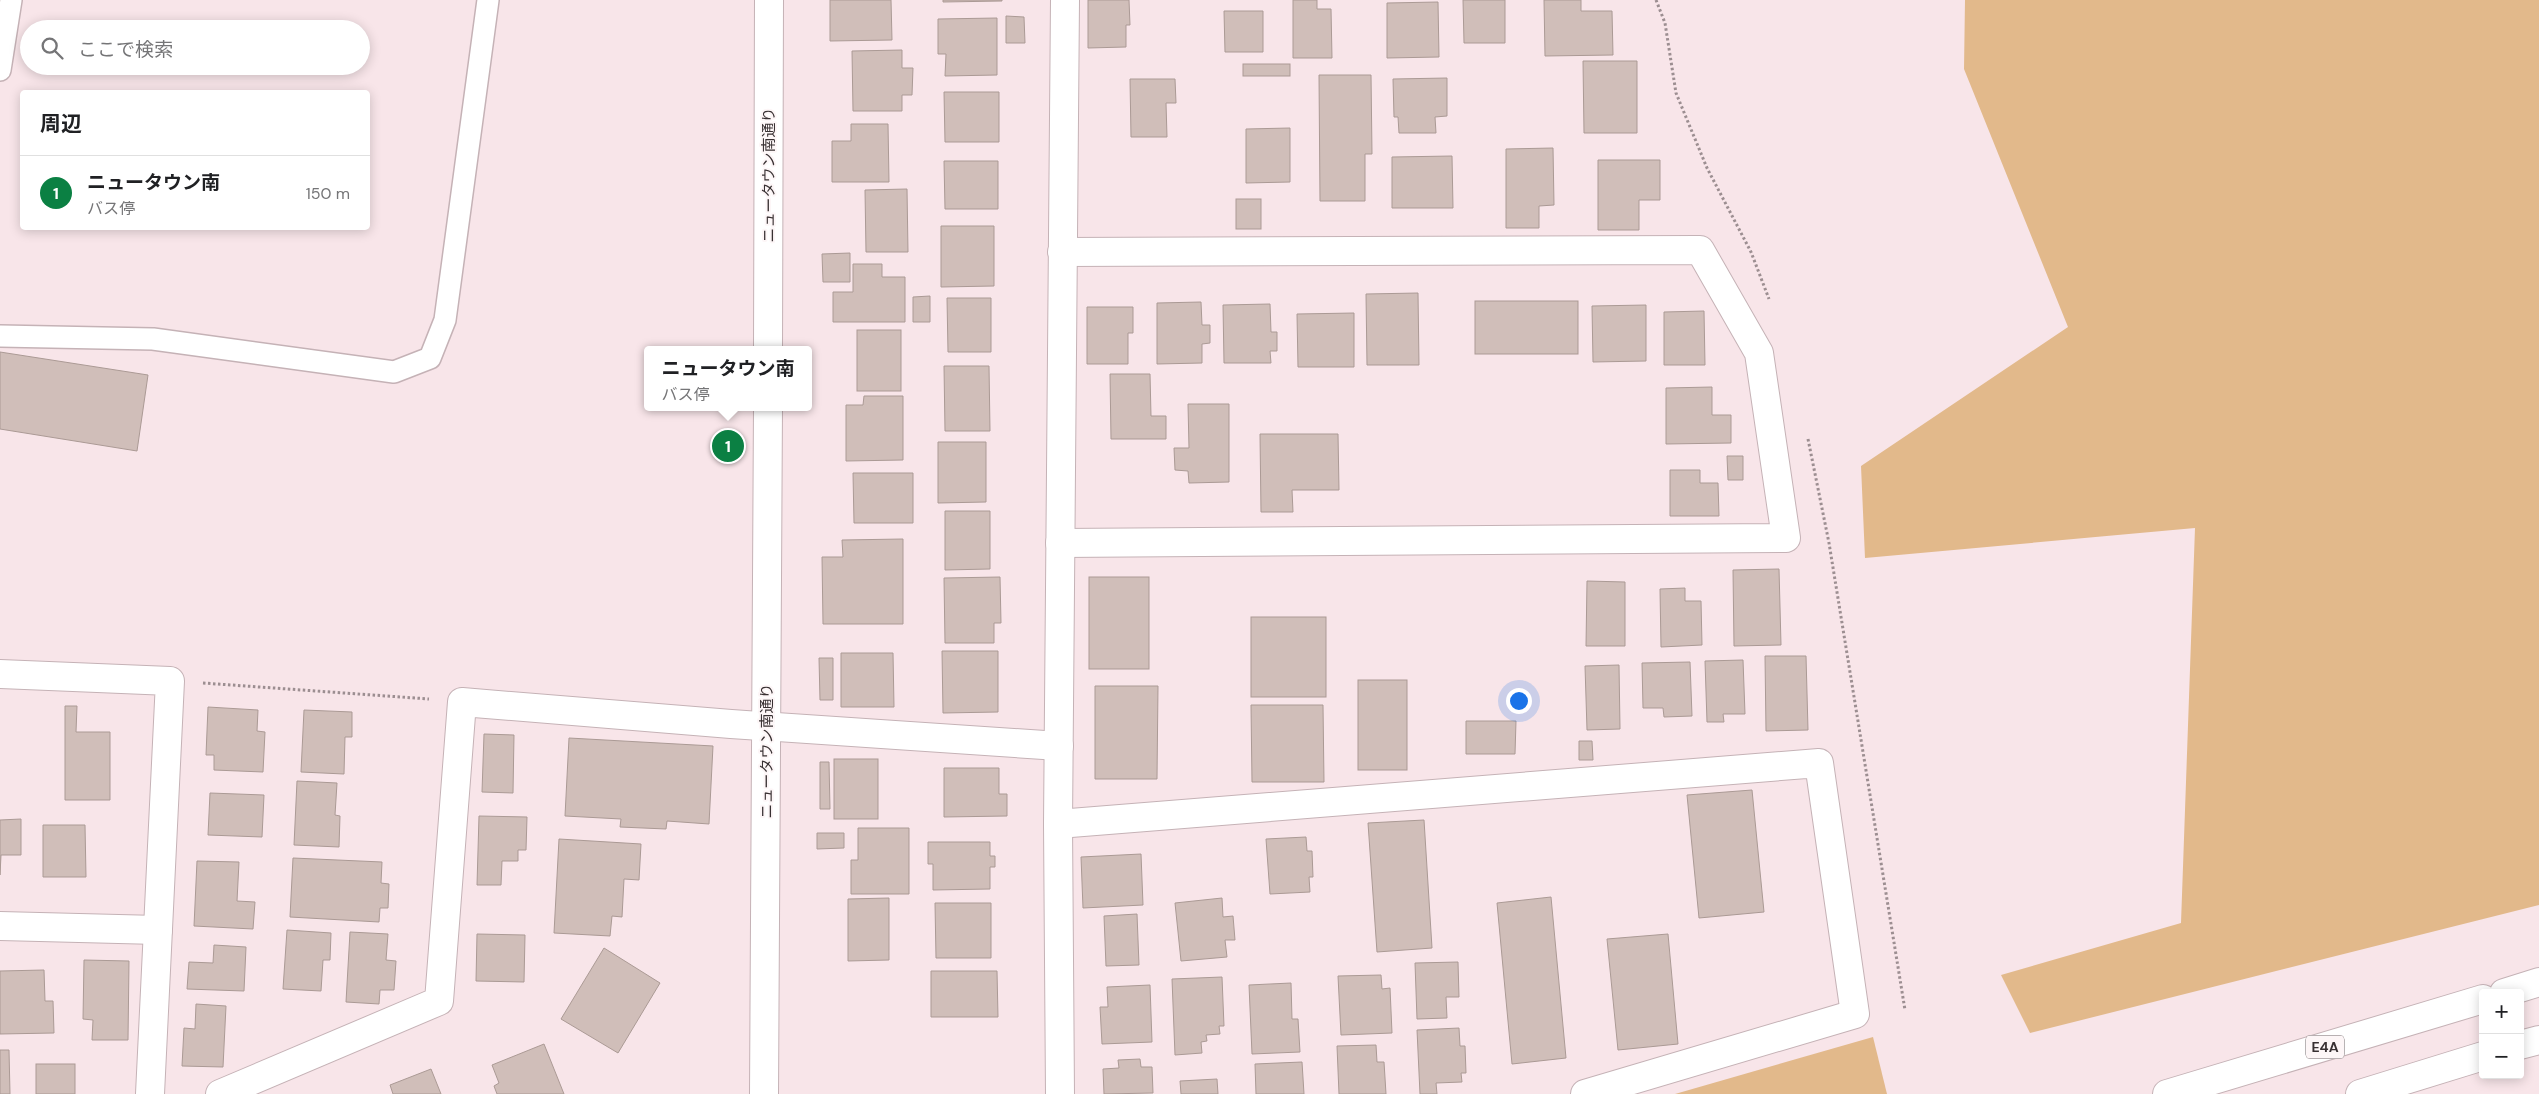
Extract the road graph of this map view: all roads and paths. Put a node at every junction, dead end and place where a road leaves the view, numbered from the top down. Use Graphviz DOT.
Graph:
graph roads {
  1 [pos="11,0"];
  2 [pos="488,0"];
  3 [pos="769,0"];
  4 [pos="1065,0"];
  5 [pos="0,70"];
  6 [pos="1062,252"];
  7 [pos="0,336"];
  8 [pos="768,346"];
  9 [pos="768,411"];
  10 [pos="1060,543"];
  11 [pos="0,674"];
  12 [pos="170,681"];
  13 [pos="462,702"];
  14 [pos="767,727"];
  15 [pos="1058,746"];
  16 [pos="1058,824"];
  17 [pos="0,926"];
  18 [pos="158,930"];
  19 [pos="2539,982"];
  20 [pos="2517,989"];
  21 [pos="2479,1000"];
  22 [pos="2539,1040"];
  23 [pos="2524,1044"];
  24 [pos="2479,1057"];
  25 [pos="150,1094"];
  26 [pos="220,1094"];
  27 [pos="764,1094"];
  28 [pos="1060,1094"];
  29 [pos="1585,1094"];
  30 [pos="2167,1094"];
  31 [pos="2360,1094"];
  1 -- 5 [label="lane"];
  2 -- 7 [label="lane"];
  3 -- 8 [label="main road, ニュータウン南通り"];
  4 -- 6 [label="main road"];
  6 -- 10 [label="main road"];
  6 -- 10 [label="main road"];
  9 -- 14 [label="main road, ニュータウン南通り"];
  10 -- 15 [label="main road"];
  11 -- 12 [label="main road"];
  12 -- 13 [label="path"];
  12 -- 18 [label="main road"];
  13 -- 14 [label="main road"];
  13 -- 26 [label="main road"];
  14 -- 15 [label="main road"];
  14 -- 27 [label="main road, ニュータウン南通り"];
  15 -- 16 [label="main road"];
  16 -- 28 [label="main road"];
  16 -- 29 [label="main road"];
  17 -- 18 [label="main road"];
  18 -- 25 [label="main road"];
  19 -- 20 [label="main road"];
  21 -- 30 [label="main road, E4A"];
  22 -- 23 [label="main road"];
  24 -- 31 [label="main road"];
}
